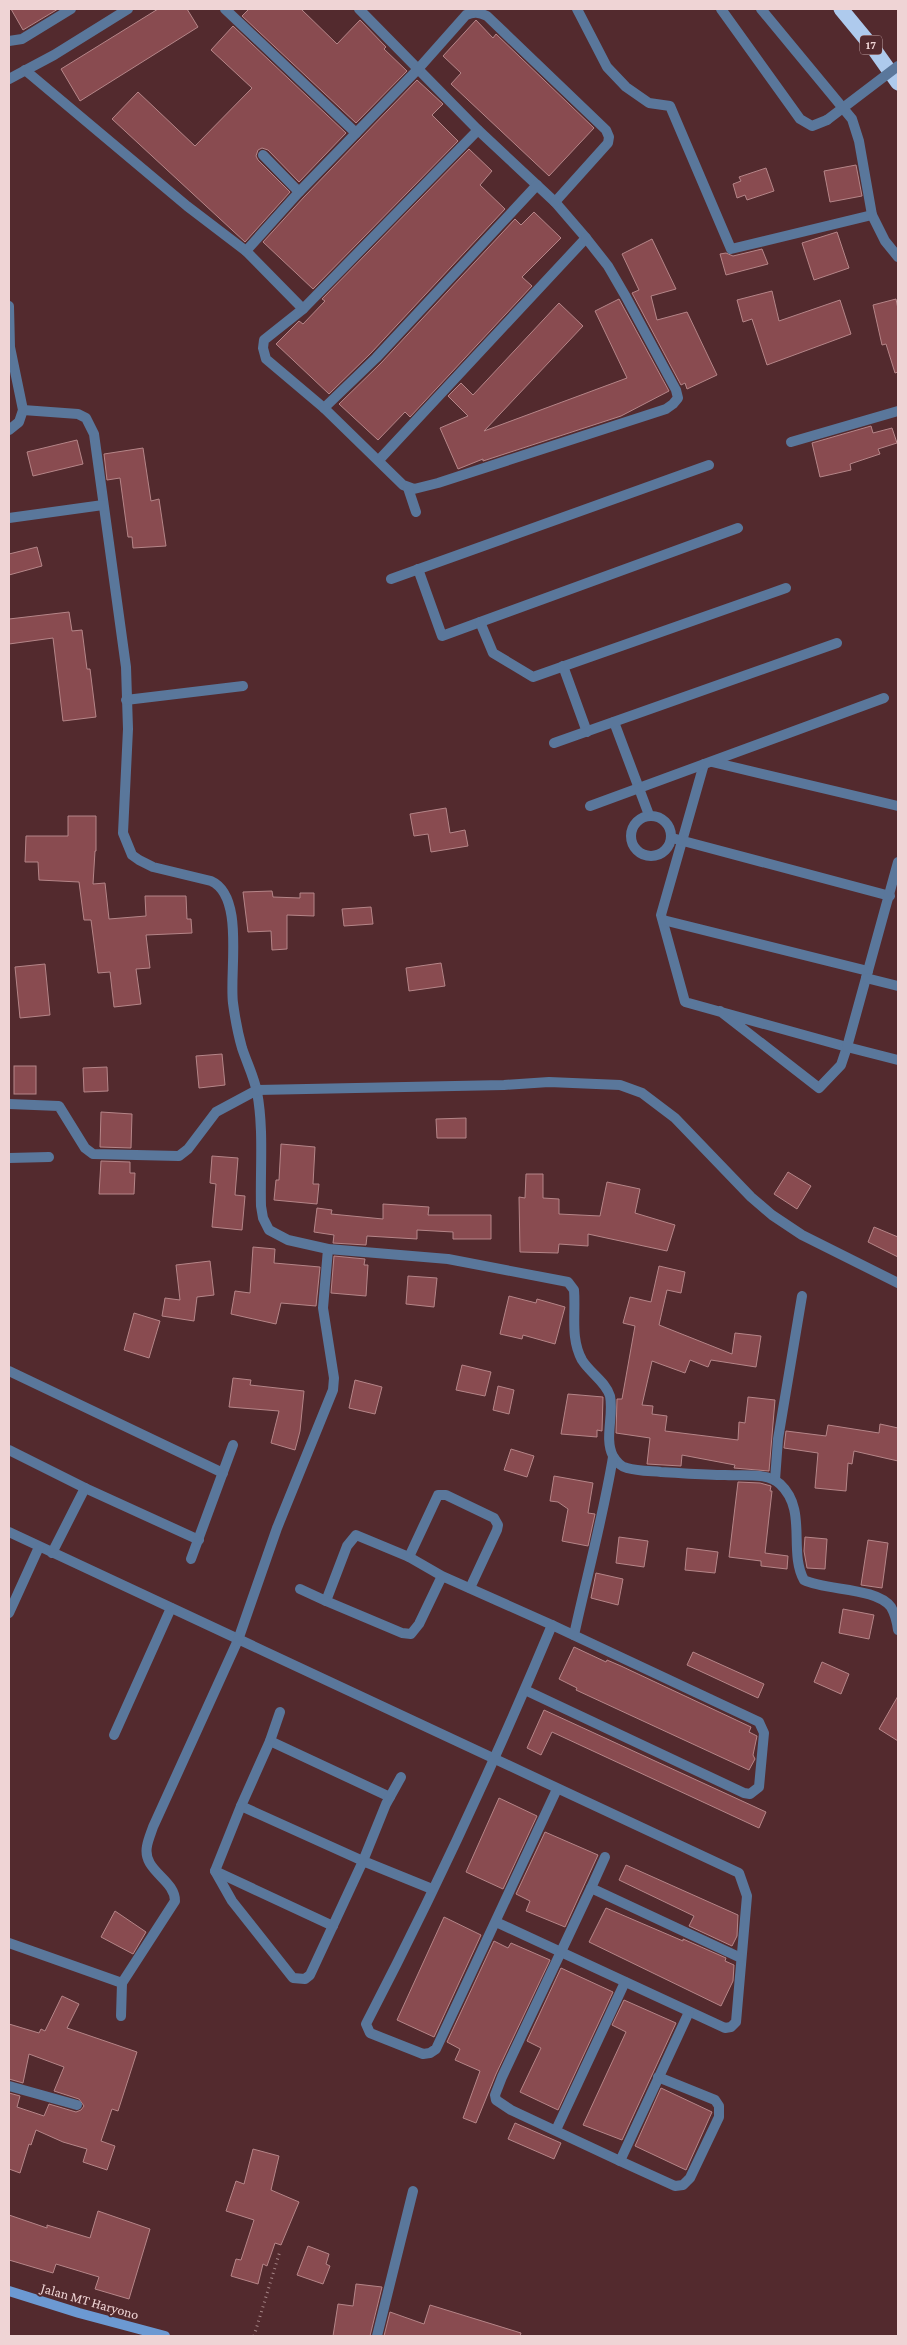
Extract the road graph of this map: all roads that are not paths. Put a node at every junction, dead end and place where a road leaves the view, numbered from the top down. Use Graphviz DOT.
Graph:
graph roads {
  1 [pos="71,9"];
  2 [pos="128,9"];
  3 [pos="225,9"];
  4 [pos="359,9"];
  5 [pos="577,9"];
  6 [pos="721,9"];
  7 [pos="761,9"];
  8 [pos="841,9"];
  9 [pos="9,41"];
  10 [pos="898,66"];
  11 [pos="419,68"];
  12 [pos="25,70"];
  13 [pos="9,79"];
  14 [pos="898,83"];
  15 [pos="478,130"];
  16 [pos="356,133"];
  17 [pos="263,156"];
  18 [pos="536,184"];
  19 [pos="298,192"];
  20 [pos="555,202"];
  21 [pos="872,216"];
  22 [pos="586,238"];
  23 [pos="246,252"];
  24 [pos="898,257"];
  25 [pos="9,306"];
  26 [pos="303,309"];
  27 [pos="324,408"];
  28 [pos="23,410"];
  29 [pos="898,411"];
  30 [pos="9,430"];
  31 [pos="791,442"];
  32 [pos="379,460"];
  33 [pos="709,465"];
  34 [pos="408,488"];
  35 [pos="103,505"];
  36 [pos="416,512"];
  37 [pos="9,518"];
  38 [pos="738,528"];
  39 [pos="418,569"];
  40 [pos="391,579"];
  41 [pos="786,588"];
  42 [pos="480,622"];
  43 [pos="837,643"];
  44 [pos="563,666"];
  45 [pos="243,686"];
  46 [pos="884,698"];
  47 [pos="126,700"];
  48 [pos="614,722"];
  49 [pos="587,732"];
  50 [pos="554,743"];
  51 [pos="708,763"];
  52 [pos="639,788"];
  53 [pos="590,806"];
  54 [pos="898,806"];
  55 [pos="648,816"];
  56 [pos="672,838"];
  57 [pos="682,841"];
  58 [pos="898,862"];
  59 [pos="888,901"];
  60 [pos="898,909"];
  61 [pos="663,920"];
  62 [pos="867,975"];
  63 [pos="898,986"];
  64 [pos="720,1011"];
  65 [pos="847,1047"];
  66 [pos="898,1060"];
  67 [pos="257,1090"];
  68 [pos="9,1104"];
  69 [pos="49,1157"];
  70 [pos="9,1158"];
  71 [pos="328,1250"];
  72 [pos="898,1283"];
  73 [pos="802,1296"];
  74 [pos="9,1371"];
  75 [pos="233,1445"];
  76 [pos="9,1450"];
  77 [pos="613,1457"];
  78 [pos="223,1473"];
  79 [pos="775,1480"];
  80 [pos="85,1488"];
  81 [pos="9,1532"];
  82 [pos="199,1540"];
  83 [pos="39,1547"];
  84 [pos="52,1553"];
  85 [pos="409,1557"];
  86 [pos="191,1559"];
  87 [pos="442,1576"];
  88 [pos="470,1588"];
  89 [pos="300,1589"];
  90 [pos="326,1601"];
  91 [pos="170,1608"];
  92 [pos="9,1614"];
  93 [pos="552,1625"];
  94 [pos="898,1630"];
  95 [pos="574,1636"];
  96 [pos="238,1640"];
  97 [pos="525,1690"];
  98 [pos="280,1712"];
  99 [pos="114,1735"];
  100 [pos="270,1741"];
  101 [pos="493,1758"];
  102 [pos="401,1777"];
  103 [pos="557,1789"];
  104 [pos="390,1798"];
  105 [pos="241,1806"];
  106 [pos="605,1857"];
  107 [pos="363,1861"];
  108 [pos="215,1871"];
  109 [pos="590,1888"];
  110 [pos="432,1889"];
  111 [pos="496,1922"];
  112 [pos="333,1926"];
  113 [pos="9,1943"];
  114 [pos="560,1952"];
  115 [pos="741,1958"];
  116 [pos="625,1982"];
  117 [pos="122,1983"];
  118 [pos="689,2012"];
  119 [pos="120,2016"];
  120 [pos="658,2077"];
  121 [pos="9,2086"];
  122 [pos="77,2105"];
  123 [pos="556,2130"];
  124 [pos="620,2161"];
  125 [pos="413,2191"];
  126 [pos="9,2291"];
  127 [pos="164,2336"];
  128 [pos="377,2336"];
  1 -- 9 [label="street"];
  2 -- 12 [label="street"];
  3 -- 16 [label="street"];
  4 -- 11 [label="street"];
  5 -- 21 [label="street"];
  6 -- 10 [label="street, bridge"];
  7 -- 21 [label="street"];
  8 -- 14 [label="highway, 17"];
  11 -- 15 [label="street"];
  11 -- 16 [label="street"];
  11 -- 20 [label="street"];
  12 -- 13 [label="street"];
  12 -- 23 [label="street"];
  15 -- 18 [label="street"];
  15 -- 26 [label="street"];
  16 -- 19 [label="street"];
  17 -- 19 [label="street"];
  18 -- 20 [label="street"];
  18 -- 27 [label="street"];
  19 -- 23 [label="street"];
  20 -- 22 [label="street"];
  21 -- 24 [label="street"];
  22 -- 32 [label="street"];
  22 -- 34 [label="street"];
  23 -- 26 [label="street"];
  25 -- 28 [label="street"];
  26 -- 27 [label="street"];
  27 -- 32 [label="street"];
  28 -- 30 [label="street"];
  28 -- 35 [label="street"];
  29 -- 31 [label="street"];
  32 -- 34 [label="street"];
  33 -- 39 [label="street"];
  34 -- 36 [label="street"];
  35 -- 37 [label="street"];
  35 -- 47 [label="street"];
  38 -- 42 [label="street"];
  39 -- 40 [label="street"];
  39 -- 42 [label="street"];
  41 -- 44 [label="street"];
  42 -- 44 [label="street"];
  43 -- 48 [label="street"];
  44 -- 49 [label="street"];
  45 -- 47 [label="street"];
  46 -- 51 [label="street"];
  47 -- 67 [label="street"];
  48 -- 49 [label="street"];
  48 -- 52 [label="street"];
  49 -- 50 [label="street"];
  51 -- 52 [label="street"];
  51 -- 54 [label="street"];
  51 -- 57 [label="street"];
  52 -- 53 [label="street"];
  52 -- 55 [label="street"];
  55 -- 56 [label="street"];
  55 -- 56 [label="street"];
  56 -- 57 [label="street"];
  57 -- 59 [label="street"];
  57 -- 61 [label="street"];
  58 -- 59 [label="street"];
  59 -- 60 [label="street"];
  59 -- 62 [label="street"];
  61 -- 62 [label="street"];
  61 -- 64 [label="street"];
  62 -- 63 [label="street"];
  62 -- 65 [label="street"];
  64 -- 65 [label="street"];
  64 -- 65 [label="street"];
  65 -- 66 [label="street"];
  67 -- 68 [label="street"];
  67 -- 71 [label="street"];
  67 -- 72 [label="street"];
  69 -- 70 [label="street"];
  71 -- 77 [label="street"];
  71 -- 96 [label="street"];
  73 -- 79 [label="street"];
  74 -- 78 [label="street"];
  75 -- 78 [label="street"];
  76 -- 80 [label="street"];
  77 -- 79 [label="street"];
  77 -- 95 [label="street"];
  78 -- 82 [label="street"];
  79 -- 94 [label="street"];
  80 -- 82 [label="street"];
  80 -- 84 [label="street"];
  81 -- 83 [label="street"];
  82 -- 86 [label="street"];
  83 -- 84 [label="street"];
  83 -- 92 [label="street"];
  84 -- 91 [label="street"];
  85 -- 87 [label="street"];
  85 -- 88 [label="street"];
  85 -- 90 [label="street"];
  87 -- 88 [label="street"];
  87 -- 90 [label="street"];
  88 -- 93 [label="street"];
  89 -- 90 [label="street"];
  91 -- 96 [label="street"];
  91 -- 99 [label="street"];
  93 -- 95 [label="street"];
  93 -- 97 [label="street"];
  95 -- 97 [label="street"];
  96 -- 101 [label="street"];
  96 -- 117 [label="street"];
  97 -- 101 [label="street"];
  98 -- 100 [label="street"];
  100 -- 104 [label="street"];
  100 -- 105 [label="street"];
  101 -- 103 [label="street"];
  101 -- 110 [label="street"];
  102 -- 104 [label="street"];
  103 -- 111 [label="street"];
  103 -- 115 [label="street"];
  104 -- 107 [label="street"];
  105 -- 107 [label="street"];
  105 -- 108 [label="street"];
  106 -- 109 [label="street"];
  107 -- 110 [label="street"];
  107 -- 112 [label="street"];
  108 -- 112 [label="street"];
  108 -- 112 [label="street"];
  109 -- 114 [label="street"];
  109 -- 115 [label="street"];
  110 -- 111 [label="street"];
  111 -- 114 [label="street"];
  113 -- 117 [label="street"];
  114 -- 116 [label="street"];
  114 -- 123 [label="street"];
  115 -- 118 [label="street"];
  116 -- 118 [label="street"];
  116 -- 123 [label="street"];
  117 -- 119 [label="street"];
  118 -- 120 [label="street"];
  120 -- 124 [label="street"];
  120 -- 124 [label="street"];
  121 -- 122 [label="street"];
  123 -- 124 [label="street"];
  125 -- 128 [label="street"];
  126 -- 127 [label="main road, Jalan MT Haryono"];
}
